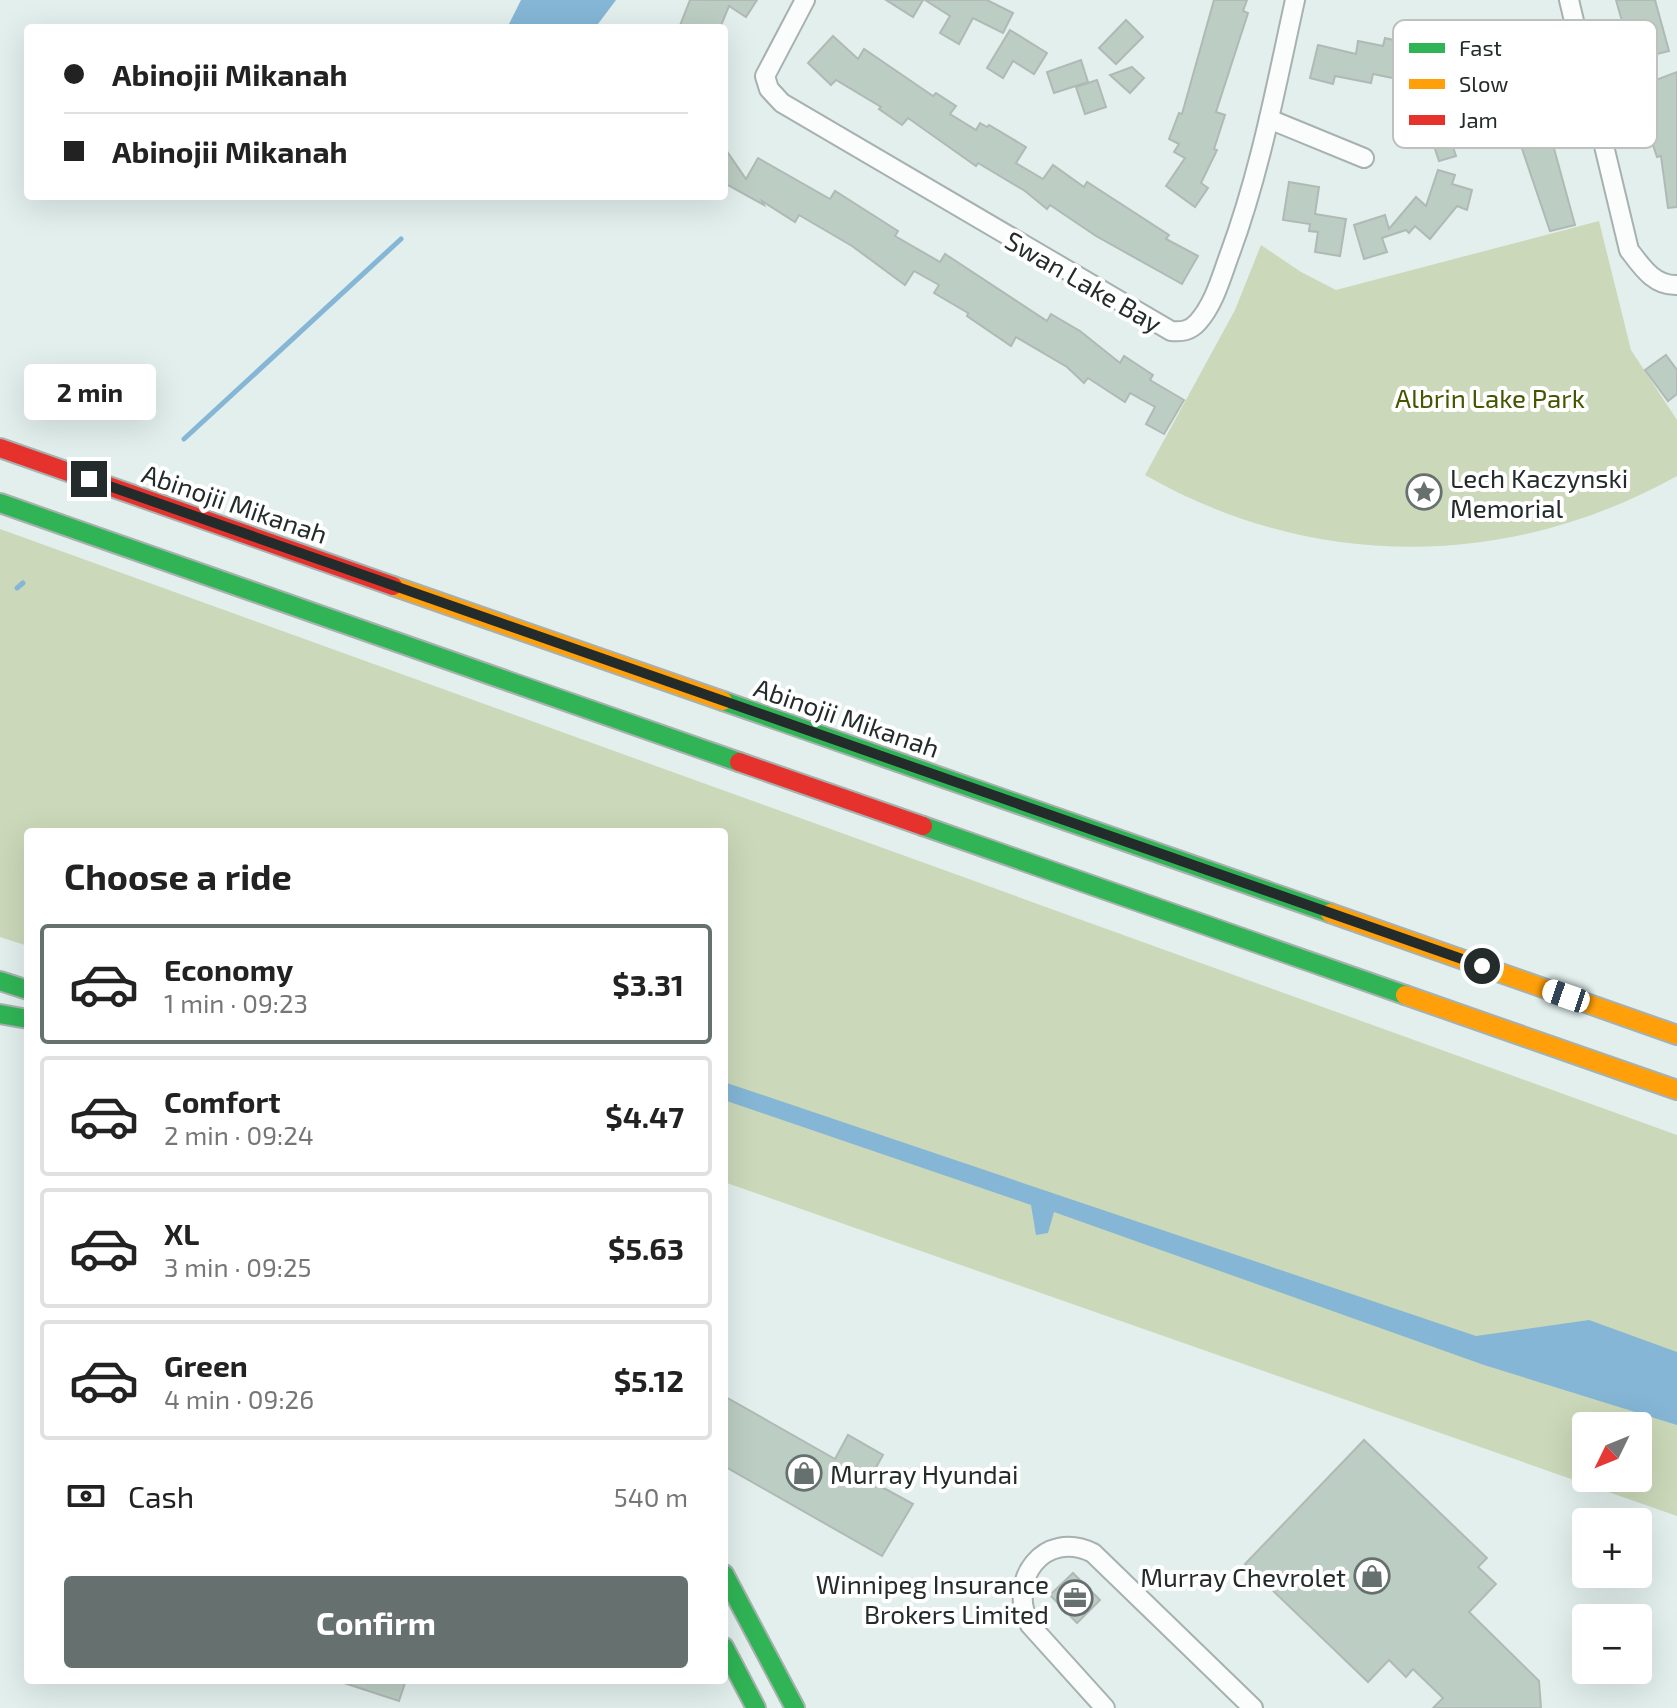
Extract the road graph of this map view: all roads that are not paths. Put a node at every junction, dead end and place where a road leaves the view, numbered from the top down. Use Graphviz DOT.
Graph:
graph roads {
  1 [pos="805,0"];
  2 [pos="1295,0"];
  3 [pos="1569,0"];
  4 [pos="1574,20"];
  5 [pos="1269,119"];
  6 [pos="1605,148"];
  7 [pos="1364,158"];
  8 [pos="1677,285"];
  9 [pos="0,448"];
  10 [pos="0,503"];
  11 [pos="0,981"];
  12 [pos="24,989"];
  13 [pos="0,1014"];
  14 [pos="24,1018"];
  15 [pos="1677,1035"];
  16 [pos="1677,1090"];
  17 [pos="728,1582"];
  18 [pos="728,1655"];
  19 [pos="756,1708"];
  20 [pos="795,1708"];
  21 [pos="1105,1708"];
  22 [pos="1253,1708"];
  1 -- 5 [label="street, Swan Lake Bay"];
  2 -- 5 [label="street, Swan Lake Bay"];
  3 -- 4 [label="street"];
  5 -- 7 [label="street"];
  6 -- 8 [label="street"];
  9 -- 15 [label="main road, Abinojii Mikanah"];
  10 -- 16 [label="main road"];
  11 -- 12 [label="main road"];
  13 -- 14 [label="main road"];
  17 -- 20 [label="main road"];
  18 -- 19 [label="main road"];
  21 -- 22 [label="street"];
}
